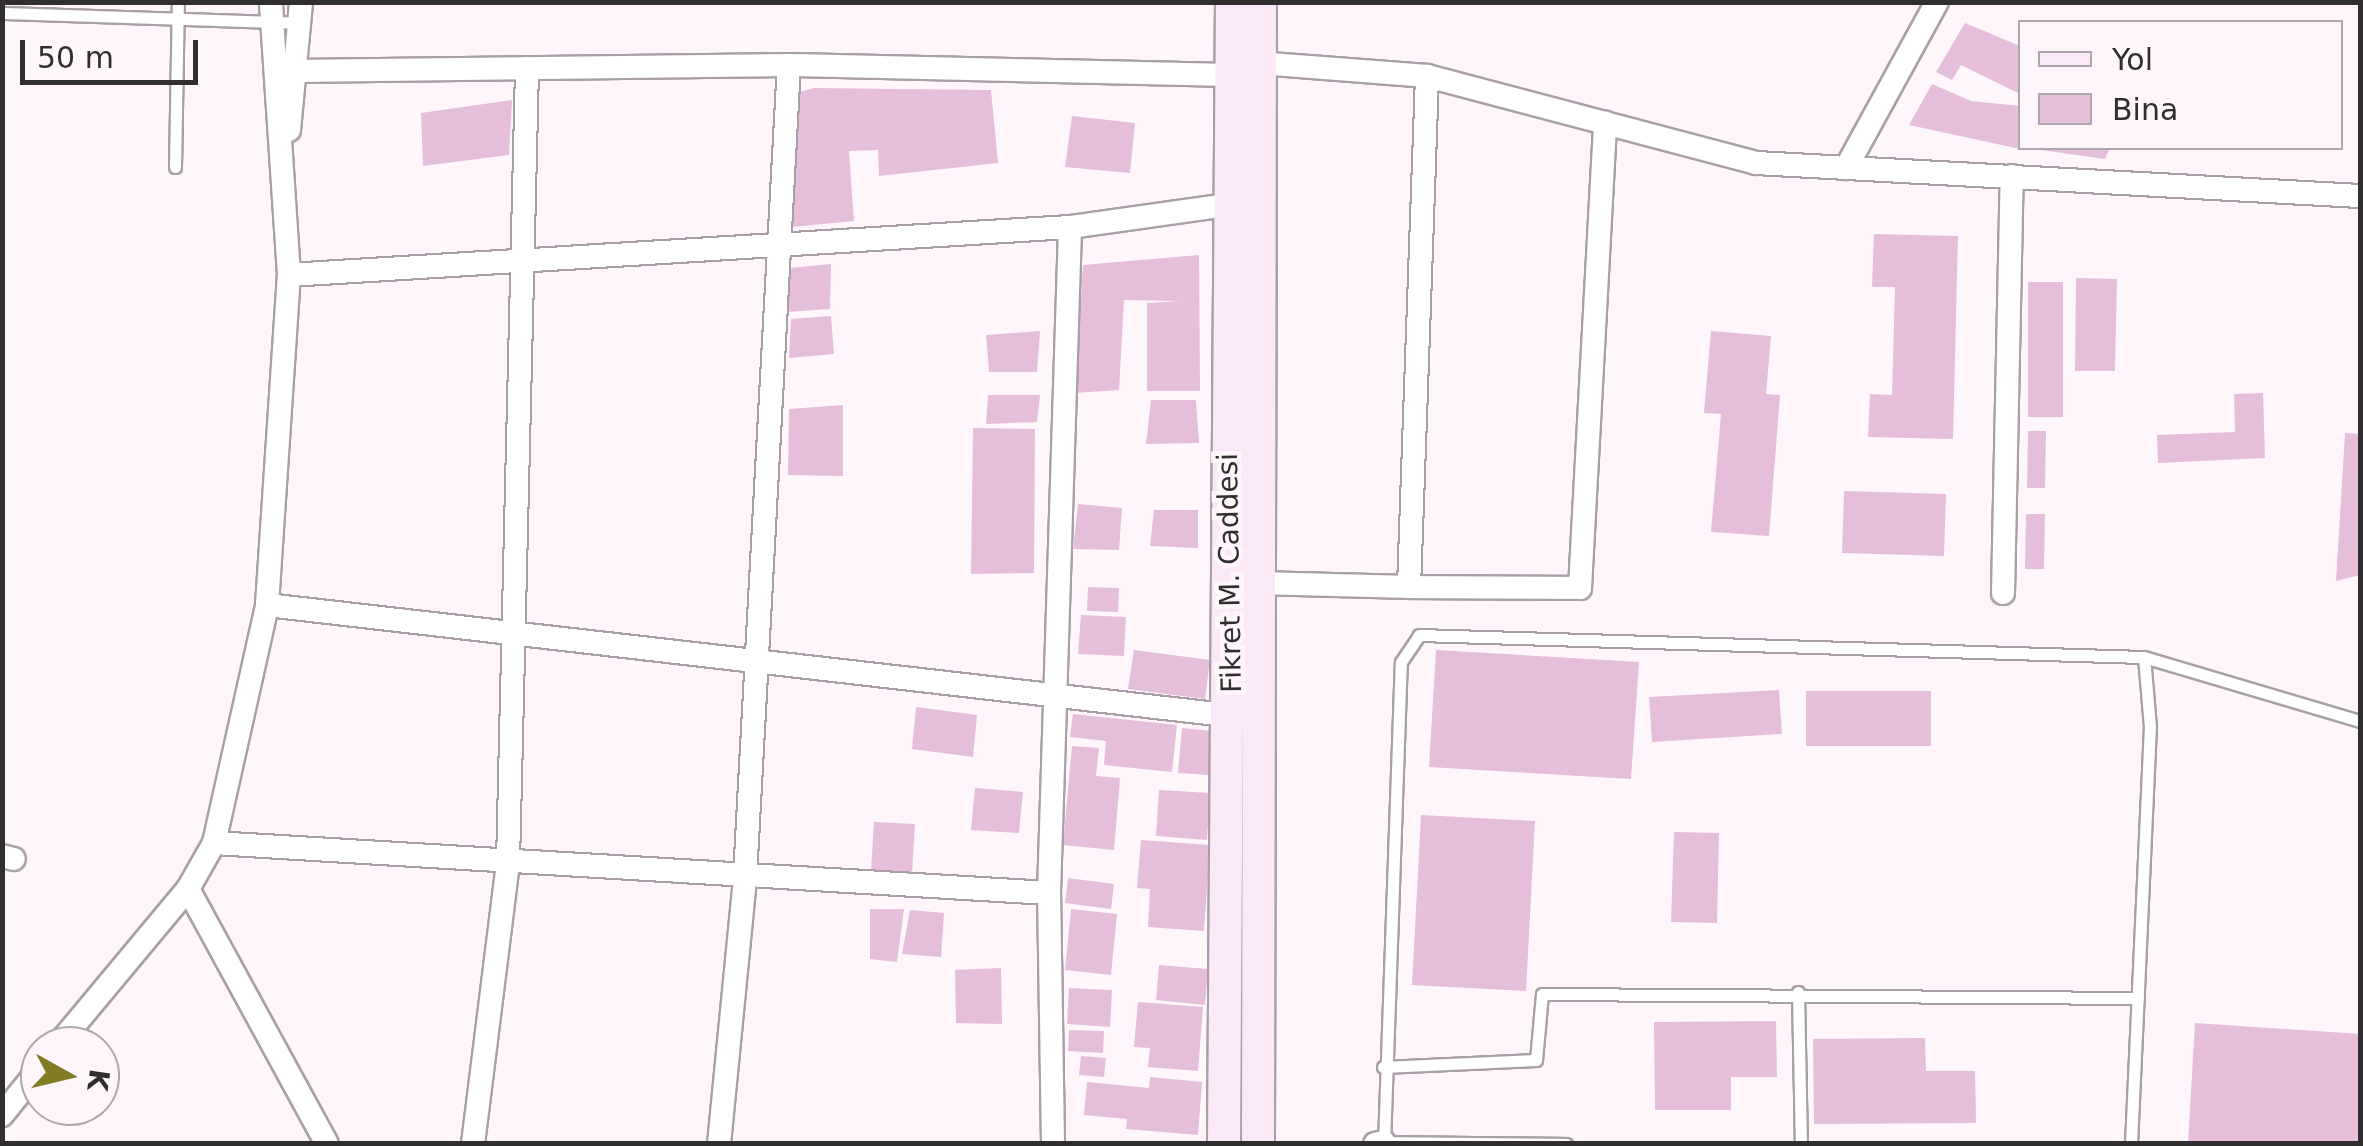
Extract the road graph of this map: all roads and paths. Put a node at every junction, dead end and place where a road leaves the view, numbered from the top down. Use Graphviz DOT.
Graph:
graph roads {
  1 [pos="1232,2"];
  2 [pos="1260,2"];
  3 [pos="1938,2"];
  4 [pos="177,9"];
  5 [pos="271,12"];
  6 [pos="2,13"];
  7 [pos="301,13"];
  8 [pos="790,64"];
  9 [pos="527,68"];
  10 [pos="1244,69"];
  11 [pos="296,71"];
  12 [pos="1427,76"];
  13 [pos="1605,123"];
  14 [pos="176,167"];
  15 [pos="1846,168"];
  16 [pos="2012,176"];
  17 [pos="282,183"];
  18 [pos="2360,196"];
  19 [pos="1227,205"];
  20 [pos="1070,228"];
  21 [pos="783,242"];
  22 [pos="528,256"];
  23 [pos="289,275"];
  24 [pos="1258,584"];
  25 [pos="1409,587"];
  26 [pos="2004,593"];
  27 [pos="267,605"];
  28 [pos="515,635"];
  29 [pos="2144,657"];
  30 [pos="755,665"];
  31 [pos="1057,695"];
  32 [pos="1233,716"];
  33 [pos="2360,721"];
  34 [pos="214,843"];
  35 [pos="508,863"];
  36 [pos="745,877"];
  37 [pos="188,889"];
  38 [pos="1049,893"];
  39 [pos="1798,992"];
  40 [pos="2138,998"];
  41 [pos="74,1026"];
  42 [pos="1383,1067"];
  43 [pos="20,1093"];
  44 [pos="2,1115"];
  45 [pos="1381,1143"];
  46 [pos="327,1144"];
  47 [pos="473,1144"];
  48 [pos="719,1144"];
  49 [pos="1054,1144"];
  50 [pos="1224,1144"];
  51 [pos="1258,1144"];
  52 [pos="1566,1144"];
  53 [pos="1801,1144"];
  54 [pos="2131,1144"];
  1 -- 10 [label="main road, Fikret M. Caddesi"];
  2 -- 10 [label="main road"];
  3 -- 15 [label="street"];
  4 -- 5 [label="lane"];
  4 -- 6 [label="lane"];
  4 -- 14 [label="lane"];
  5 -- 7 [label="lane"];
  5 -- 17 [label="street"];
  7 -- 11 [label="street"];
  8 -- 9 [label="street"];
  8 -- 10 [label="street"];
  8 -- 21 [label="street"];
  9 -- 11 [label="street"];
  9 -- 22 [label="street"];
  10 -- 12 [label="street"];
  10 -- 19 [label="main road, Fikret M. Caddesi"];
  10 -- 24 [label="main road"];
  11 -- 17 [label="street"];
  12 -- 13 [label="street"];
  12 -- 25 [label="street"];
  13 -- 15 [label="street"];
  13 -- 25 [label="street"];
  15 -- 16 [label="street"];
  16 -- 18 [label="street"];
  16 -- 26 [label="street"];
  17 -- 23 [label="street"];
  19 -- 20 [label="street"];
  19 -- 32 [label="main road, Fikret M. Caddesi"];
  20 -- 21 [label="street"];
  20 -- 31 [label="street"];
  21 -- 22 [label="street"];
  21 -- 30 [label="street"];
  22 -- 23 [label="street"];
  22 -- 28 [label="street"];
  23 -- 27 [label="street"];
  24 -- 25 [label="street"];
  24 -- 51 [label="main road"];
  27 -- 28 [label="street"];
  27 -- 34 [label="street"];
  28 -- 30 [label="street"];
  28 -- 35 [label="street"];
  29 -- 33 [label="lane"];
  29 -- 40 [label="lane"];
  29 -- 42 [label="lane"];
  30 -- 31 [label="street"];
  30 -- 36 [label="street"];
  31 -- 32 [label="street"];
  31 -- 38 [label="street"];
  32 -- 50 [label="main road, Fikret M. Caddesi"];
  34 -- 35 [label="street"];
  34 -- 37 [label="street"];
  35 -- 36 [label="street"];
  35 -- 47 [label="street"];
  36 -- 38 [label="street"];
  36 -- 48 [label="street"];
  37 -- 41 [label="street"];
  37 -- 46 [label="street"];
  38 -- 49 [label="street"];
  39 -- 40 [label="lane"];
  39 -- 42 [label="lane"];
  39 -- 53 [label="lane"];
  40 -- 54 [label="lane"];
  42 -- 45 [label="lane"];
  43 -- 44 [label="street"];
  45 -- 52 [label="lane"];
}
